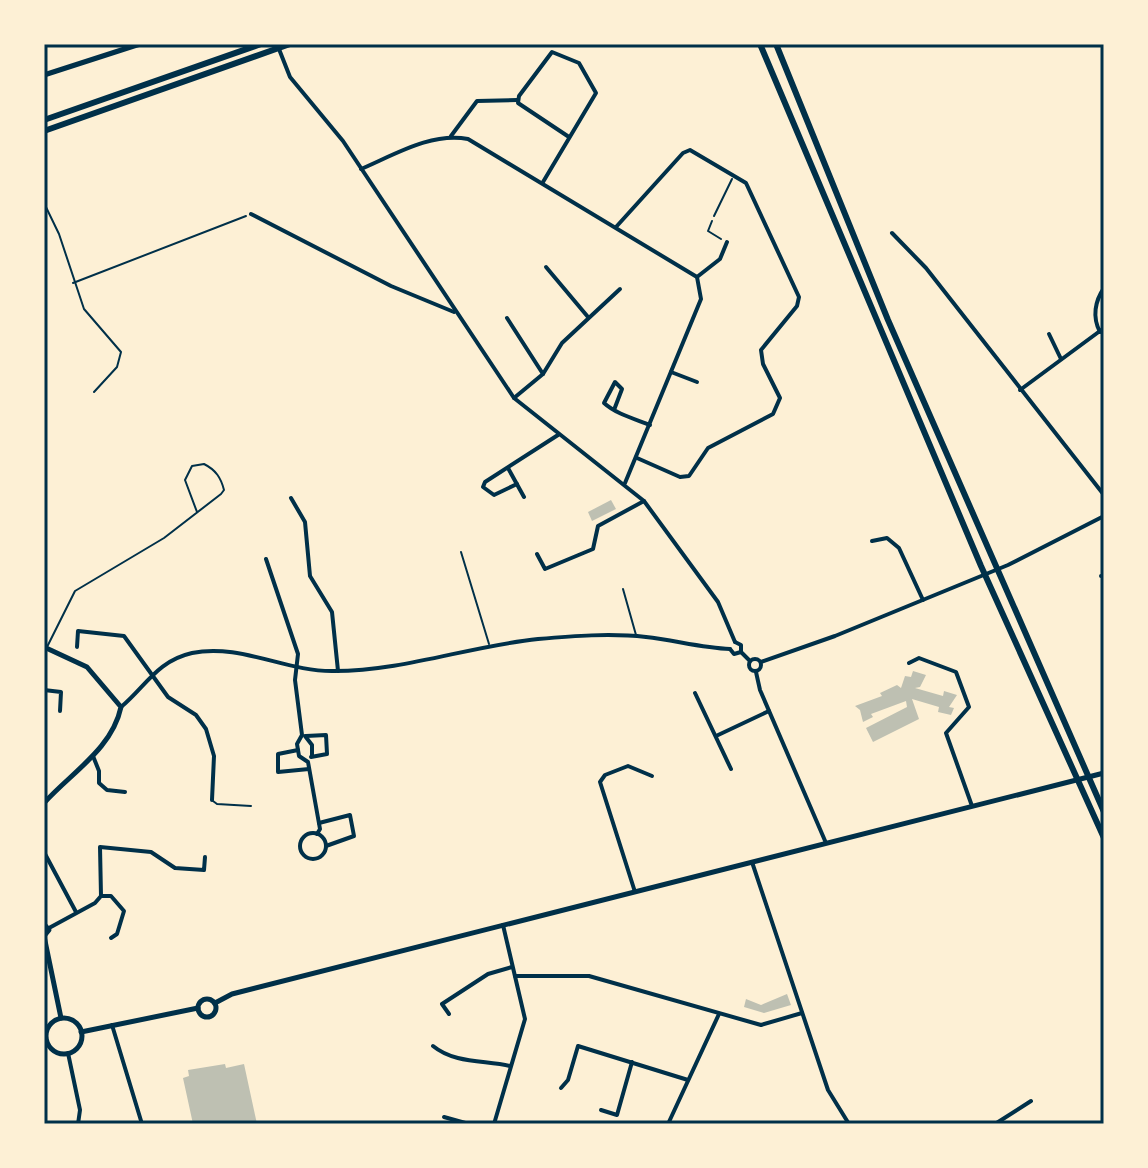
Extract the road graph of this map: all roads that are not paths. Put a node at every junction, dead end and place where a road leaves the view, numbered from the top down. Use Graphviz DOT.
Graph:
graph roads {
  1 [pos="140,44"];
  2 [pos="261,44"];
  3 [pos="277,44"];
  4 [pos="290,44"];
  5 [pos="762,44"];
  6 [pos="776,44"];
  7 [pos="44,75"];
  8 [pos="517,100"];
  9 [pos="44,120"];
  10 [pos="44,133"];
  11 [pos="451,136"];
  12 [pos="569,137"];
  13 [pos="361,169"];
  14 [pos="734,174"];
  15 [pos="543,182"];
  16 [pos="251,214"];
  17 [pos="714,216"];
  18 [pos="616,227"];
  19 [pos="892,233"];
  20 [pos="727,242"];
  21 [pos="546,267"];
  22 [pos="697,277"];
  23 [pos="1104,288"];
  24 [pos="620,289"];
  25 [pos="456,313"];
  26 [pos="588,317"];
  27 [pos="507,318"];
  28 [pos="1102,330"];
  29 [pos="1049,334"];
  30 [pos="1061,359"];
  31 [pos="671,372"];
  32 [pos="543,374"];
  33 [pos="697,382"];
  34 [pos="1020,390"];
  35 [pos="514,398"];
  36 [pos="614,410"];
  37 [pos="650,425"];
  38 [pos="558,435"];
  39 [pos="637,458"];
  40 [pos="508,468"];
  41 [pos="625,483"];
  42 [pos="517,484"];
  43 [pos="1104,495"];
  44 [pos="524,497"];
  45 [pos="291,498"];
  46 [pos="644,501"];
  47 [pos="197,512"];
  48 [pos="1104,516"];
  49 [pos="872,541"];
  50 [pos="461,552"];
  51 [pos="537,554"];
  52 [pos="266,559"];
  53 [pos="623,589"];
  54 [pos="923,600"];
  55 [pos="637,636"];
  56 [pos="735,642"];
  57 [pos="490,645"];
  58 [pos="77,647"];
  59 [pos="730,649"];
  60 [pos="45,650"];
  61 [pos="741,652"];
  62 [pos="750,661"];
  63 [pos="761,662"];
  64 [pos="909,663"];
  65 [pos="297,667"];
  66 [pos="338,671"];
  67 [pos="756,672"];
  68 [pos="151,674"];
  69 [pos="44,690"];
  70 [pos="695,693"];
  71 [pos="121,707"];
  72 [pos="60,711"];
  73 [pos="769,711"];
  74 [pos="304,736"];
  75 [pos="716,736"];
  76 [pos="298,750"];
  77 [pos="93,756"];
  78 [pos="310,760"];
  79 [pos="309,769"];
  80 [pos="731,769"];
  81 [pos="1104,773"];
  82 [pos="652,776"];
  83 [pos="125,792"];
  84 [pos="212,800"];
  85 [pos="44,803"];
  86 [pos="251,806"];
  87 [pos="972,806"];
  88 [pos="1104,812"];
  89 [pos="319,823"];
  90 [pos="317,834"];
  91 [pos="1104,838"];
  92 [pos="826,844"];
  93 [pos="326,846"];
  94 [pos="44,852"];
  95 [pos="205,857"];
  96 [pos="752,862"];
  97 [pos="635,892"];
  98 [pos="101,896"];
  99 [pos="76,912"];
  100 [pos="503,925"];
  101 [pos="46,926"];
  102 [pos="44,936"];
  103 [pos="111,938"];
  104 [pos="512,967"];
  105 [pos="515,976"];
  106 [pos="215,1003"];
  107 [pos="198,1008"];
  108 [pos="719,1013"];
  109 [pos="802,1013"];
  110 [pos="449,1014"];
  111 [pos="61,1018"];
  112 [pos="112,1025"];
  113 [pos="81,1032"];
  114 [pos="46,1042"];
  115 [pos="433,1046"];
  116 [pos="68,1053"];
  117 [pos="632,1062"];
  118 [pos="511,1066"];
  119 [pos="688,1080"];
  120 [pos="561,1088"];
  121 [pos="1031,1101"];
  122 [pos="601,1110"];
  123 [pos="444,1117"];
  124 [pos="78,1124"];
  125 [pos="142,1124"];
  126 [pos="469,1124"];
  127 [pos="494,1124"];
  128 [pos="668,1124"];
  129 [pos="849,1124"];
  130 [pos="995,1124"];
  1 -- 7 [label="main road"];
  2 -- 9 [label="highway"];
  3 -- 13 [label="street"];
  4 -- 10 [label="highway"];
  5 -- 91 [label="highway"];
  6 -- 88 [label="highway"];
  8 -- 11 [label="street"];
  8 -- 12 [label="street"];
  8 -- 12 [label="street"];
  11 -- 13 [label="street"];
  11 -- 15 [label="street"];
  12 -- 15 [label="street"];
  13 -- 25 [label="street"];
  14 -- 17 [label="lane"];
  14 -- 18 [label="street"];
  14 -- 39 [label="street"];
  15 -- 18 [label="street"];
  16 -- 25 [label="street"];
  18 -- 22 [label="street"];
  19 -- 34 [label="street"];
  20 -- 22 [label="street"];
  21 -- 26 [label="street"];
  22 -- 31 [label="street"];
  23 -- 28 [label="street"];
  24 -- 26 [label="street"];
  25 -- 35 [label="street"];
  26 -- 32 [label="street"];
  27 -- 32 [label="street"];
  28 -- 30 [label="street"];
  29 -- 30 [label="street"];
  30 -- 34 [label="street"];
  31 -- 33 [label="street"];
  31 -- 37 [label="street"];
  32 -- 35 [label="street"];
  34 -- 43 [label="street"];
  35 -- 38 [label="street"];
  36 -- 36 [label="street"];
  36 -- 37 [label="street"];
  37 -- 39 [label="street"];
  38 -- 40 [label="street"];
  38 -- 41 [label="street"];
  39 -- 41 [label="street"];
  40 -- 42 [label="street"];
  40 -- 42 [label="street"];
  41 -- 46 [label="street"];
  42 -- 44 [label="street"];
  45 -- 66 [label="street"];
  46 -- 51 [label="street"];
  46 -- 56 [label="street"];
  47 -- 47 [label="lane"];
  47 -- 60 [label="lane"];
  48 -- 54 [label="street"];
  49 -- 54 [label="street"];
  50 -- 57 [label="lane"];
  52 -- 65 [label="street"];
  53 -- 55 [label="lane"];
  54 -- 63 [label="street"];
  55 -- 57 [label="street"];
  55 -- 59 [label="street"];
  56 -- 59 [label="street"];
  56 -- 61 [label="street"];
  57 -- 66 [label="street"];
  58 -- 68 [label="street"];
  59 -- 61 [label="street"];
  60 -- 71 [label="main road"];
  61 -- 62 [label="street"];
  62 -- 63 [label="street"];
  62 -- 67 [label="street"];
  63 -- 67 [label="street"];
  64 -- 87 [label="street"];
  65 -- 66 [label="street"];
  65 -- 68 [label="street"];
  65 -- 74 [label="street"];
  67 -- 73 [label="street"];
  68 -- 71 [label="street"];
  68 -- 84 [label="street"];
  69 -- 72 [label="street"];
  70 -- 75 [label="street"];
  71 -- 77 [label="main road"];
  73 -- 75 [label="street"];
  73 -- 92 [label="street"];
  74 -- 76 [label="street"];
  74 -- 78 [label="street"];
  74 -- 78 [label="street"];
  75 -- 80 [label="street"];
  76 -- 78 [label="street"];
  76 -- 79 [label="street"];
  77 -- 83 [label="street"];
  77 -- 85 [label="main road"];
  78 -- 79 [label="street"];
  79 -- 89 [label="street"];
  81 -- 87 [label="main road"];
  82 -- 97 [label="street"];
  84 -- 86 [label="lane"];
  87 -- 92 [label="main road"];
  89 -- 90 [label="street"];
  89 -- 93 [label="street"];
  90 -- 93 [label="street"];
  90 -- 93 [label="street"];
  92 -- 96 [label="main road"];
  94 -- 99 [label="street"];
  95 -- 98 [label="street"];
  96 -- 97 [label="main road"];
  96 -- 109 [label="street"];
  97 -- 100 [label="main road"];
  98 -- 99 [label="street"];
  98 -- 103 [label="street"];
  99 -- 101 [label="street"];
  100 -- 104 [label="street"];
  100 -- 106 [label="main road"];
  101 -- 102 [label="main road"];
  102 -- 111 [label="main road"];
  104 -- 105 [label="street"];
  104 -- 110 [label="street"];
  105 -- 108 [label="street"];
  105 -- 118 [label="street"];
  106 -- 107 [label="main road"];
  106 -- 107 [label="main road"];
  107 -- 112 [label="main road"];
  108 -- 109 [label="street"];
  108 -- 119 [label="street"];
  109 -- 129 [label="street"];
  111 -- 113 [label="main road"];
  111 -- 114 [label="main road"];
  112 -- 113 [label="main road"];
  112 -- 125 [label="street"];
  113 -- 116 [label="main road"];
  114 -- 116 [label="main road"];
  115 -- 118 [label="street"];
  116 -- 124 [label="street"];
  117 -- 119 [label="street"];
  117 -- 120 [label="street"];
  117 -- 122 [label="street"];
  118 -- 127 [label="street"];
  119 -- 128 [label="street"];
  121 -- 130 [label="street"];
  123 -- 126 [label="street"];
}
